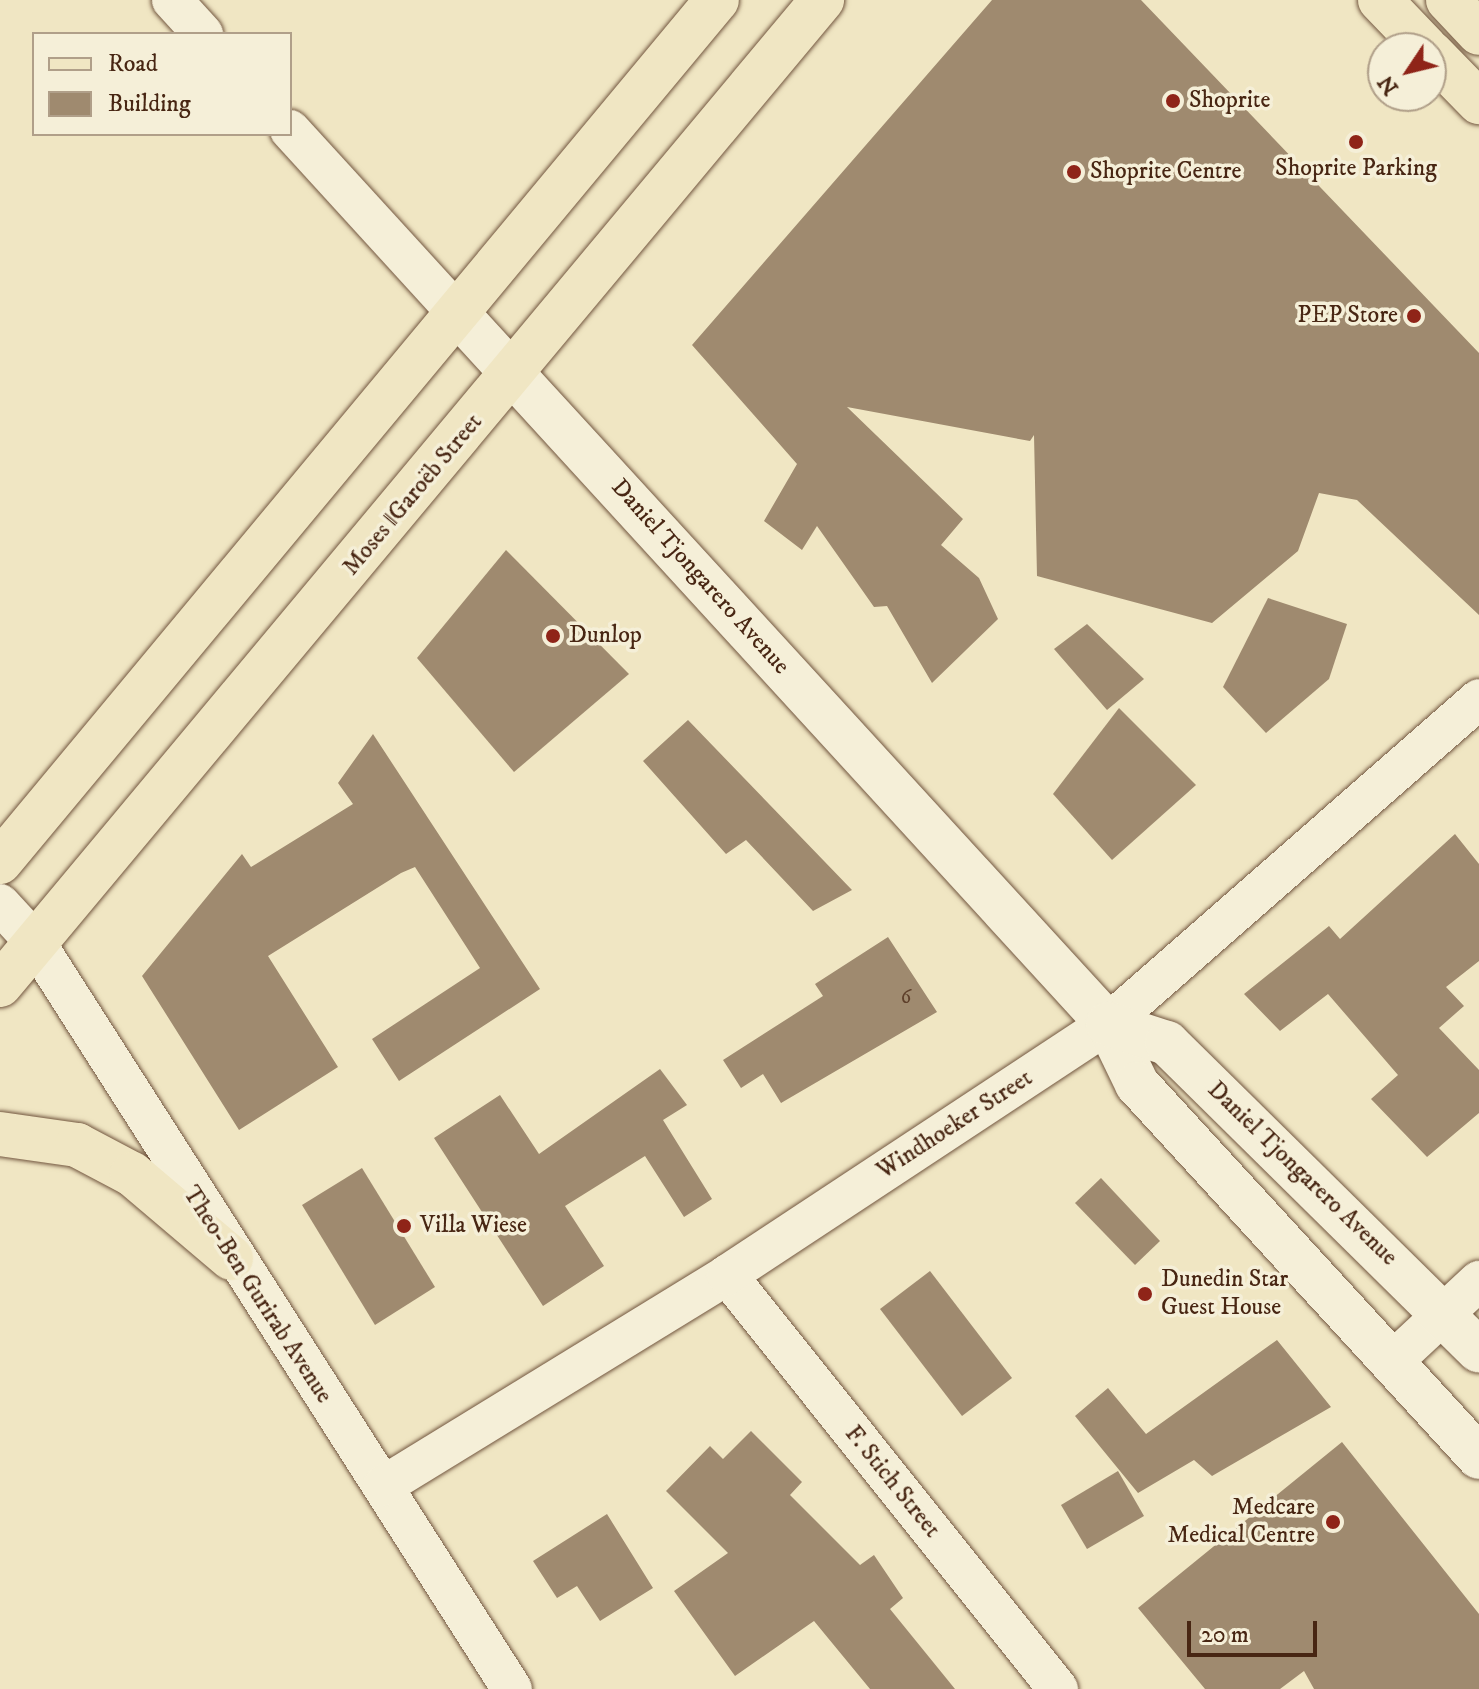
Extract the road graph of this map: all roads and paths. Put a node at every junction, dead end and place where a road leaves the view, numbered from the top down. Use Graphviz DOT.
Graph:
graph roads {
  1 [pos="172,0"];
  2 [pos="717,0"];
  3 [pos="822,0"];
  4 [pos="1380,0"];
  5 [pos="1448,0"];
  6 [pos="201,32"];
  7 [pos="1411,32"];
  8 [pos="1479,33"];
  9 [pos="1447,69"];
  10 [pos="1479,102"];
  11 [pos="292,132"];
  12 [pos="455,311"];
  13 [pos="515,375"];
  14 [pos="1479,699"];
  15 [pos="0,862"];
  16 [pos="0,904"];
  17 [pos="35,942"];
  18 [pos="0,985"];
  19 [pos="1108,1024"];
  20 [pos="0,1134"];
  21 [pos="231,1258"];
  22 [pos="727,1275"];
  23 [pos="1479,1281"];
  24 [pos="1444,1314"];
  25 [pos="1479,1351"];
  26 [pos="1392,1362"];
  27 [pos="1479,1457"];
  28 [pos="383,1486"];
  29 [pos="512,1689"];
  30 [pos="1058,1689"];
  1 -- 6 [label="street"];
  2 -- 12 [label="main road"];
  3 -- 13 [label="main road, Moses ǁGaroëb Street"];
  4 -- 7 [label="main road"];
  5 -- 8 [label="main road"];
  9 -- 10 [label="main road"];
  11 -- 12 [label="street, Daniel Tjongarero Avenue"];
  12 -- 13 [label="street, Daniel Tjongarero Avenue"];
  12 -- 15 [label="main road"];
  13 -- 17 [label="main road, Moses ǁGaroëb Street"];
  13 -- 19 [label="street, Daniel Tjongarero Avenue"];
  14 -- 19 [label="street, Windhoeker Street"];
  16 -- 17 [label="street, Theo-Ben Gurirab Avenue"];
  17 -- 18 [label="main road, Moses ǁGaroëb Street"];
  17 -- 21 [label="street, Theo-Ben Gurirab Avenue"];
  19 -- 22 [label="street, Windhoeker Street"];
  19 -- 24 [label="street, Daniel Tjongarero Avenue"];
  19 -- 26 [label="street, Daniel Tjongarero Avenue"];
  20 -- 21 [label="main road"];
  21 -- 28 [label="street, Theo-Ben Gurirab Avenue"];
  22 -- 28 [label="street, Windhoeker Street"];
  22 -- 30 [label="street, F. Stich Street"];
  23 -- 24 [label="street"];
  24 -- 25 [label="street, Daniel Tjongarero Avenue"];
  24 -- 26 [label="street"];
  26 -- 27 [label="street, Daniel Tjongarero Avenue"];
  28 -- 29 [label="street, Theo-Ben Gurirab Avenue"];
}
